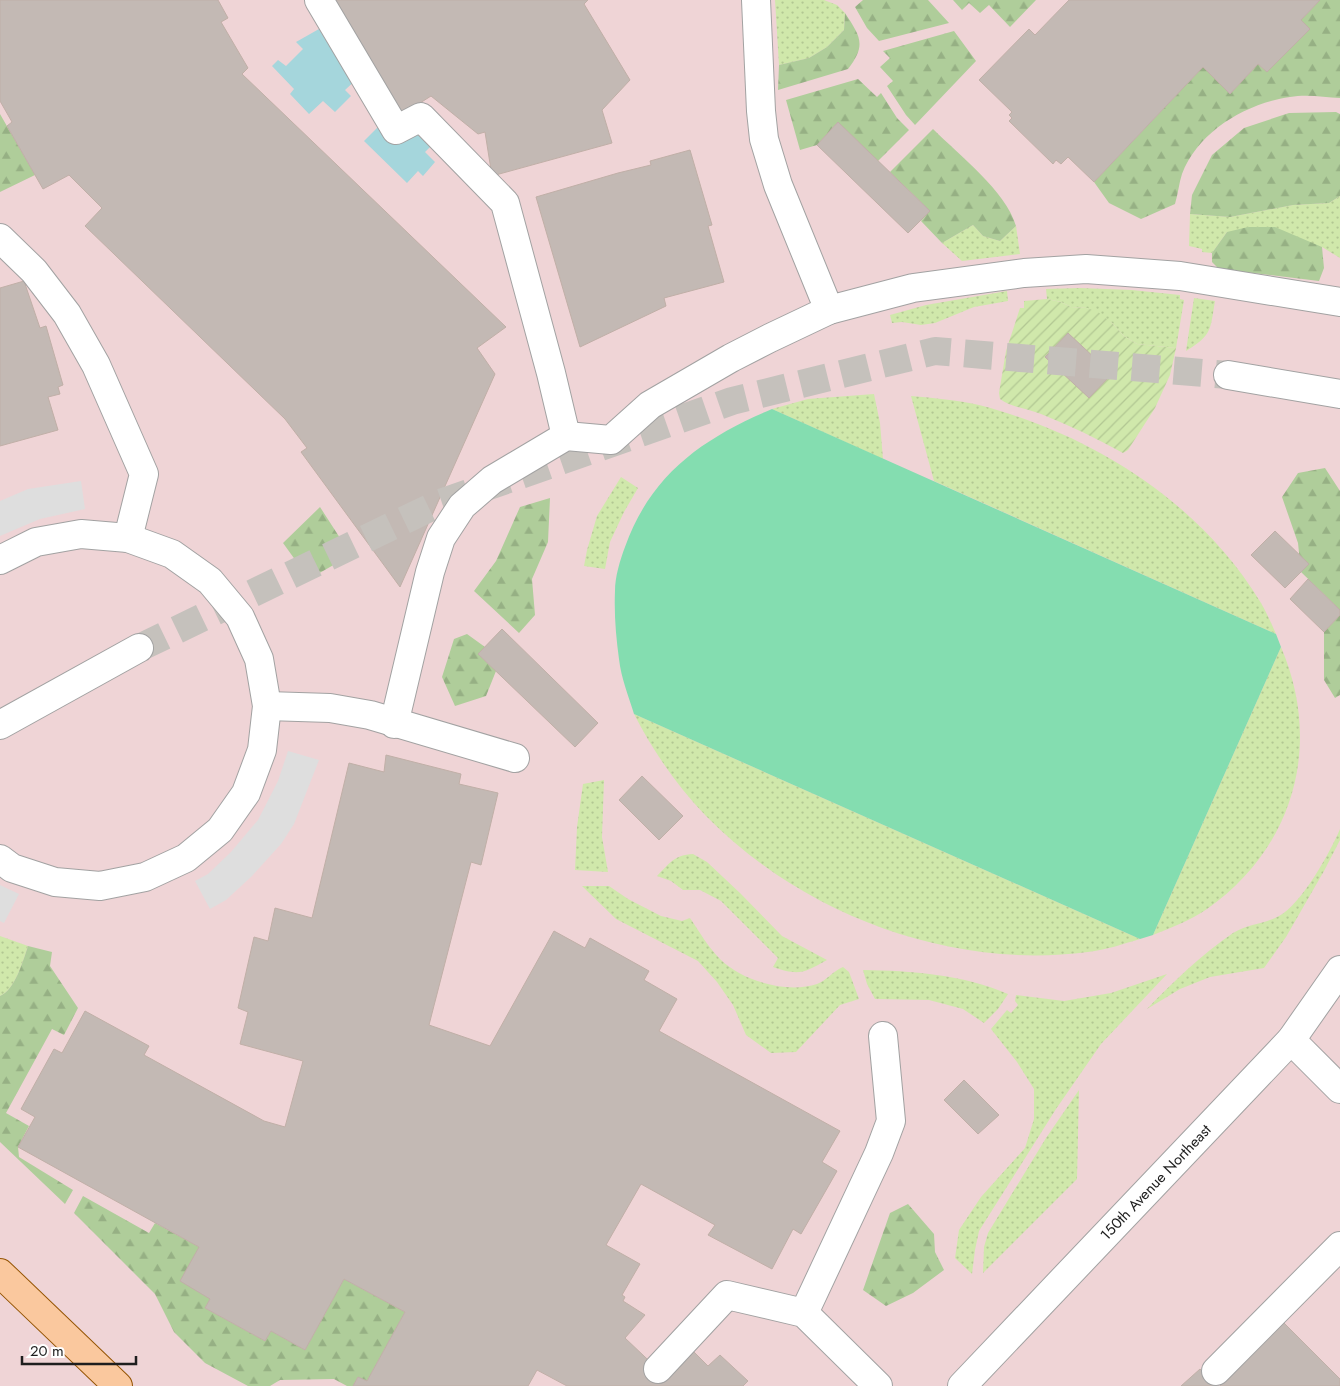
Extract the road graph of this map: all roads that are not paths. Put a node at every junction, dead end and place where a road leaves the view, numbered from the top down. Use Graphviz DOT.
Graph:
graph roads {
  1 [pos="318,0"];
  2 [pos="756,0"];
  3 [pos="0,238"];
  4 [pos="1340,302"];
  5 [pos="829,310"];
  6 [pos="1228,374"];
  7 [pos="1340,394"];
  8 [pos="566,436"];
  9 [pos="128,538"];
  10 [pos="0,560"];
  11 [pos="139,648"];
  12 [pos="267,706"];
  13 [pos="394,724"];
  14 [pos="0,726"];
  15 [pos="515,758"];
  16 [pos="0,859"];
  17 [pos="1340,970"];
  18 [pos="883,1036"];
  19 [pos="1291,1040"];
  20 [pos="1340,1088"];
  21 [pos="1340,1246"];
  22 [pos="0,1273"];
  23 [pos="804,1313"];
  24 [pos="658,1369"];
  25 [pos="1216,1371"];
  26 [pos="118,1386"];
  27 [pos="878,1386"];
  28 [pos="962,1386"];
  1 -- 8 [label="street"];
  2 -- 5 [label="street"];
  3 -- 9 [label="street"];
  4 -- 5 [label="street"];
  5 -- 8 [label="street"];
  6 -- 7 [label="street"];
  8 -- 13 [label="street"];
  9 -- 10 [label="street"];
  9 -- 12 [label="street"];
  11 -- 14 [label="street"];
  12 -- 13 [label="street"];
  12 -- 16 [label="street"];
  13 -- 15 [label="street"];
  17 -- 19 [label="street, 150th Avenue Northeast"];
  18 -- 23 [label="street"];
  19 -- 20 [label="street"];
  19 -- 28 [label="street, 150th Avenue Northeast"];
  21 -- 25 [label="street"];
  22 -- 26 [label="main road"];
  23 -- 24 [label="street"];
  23 -- 27 [label="street"];
}
